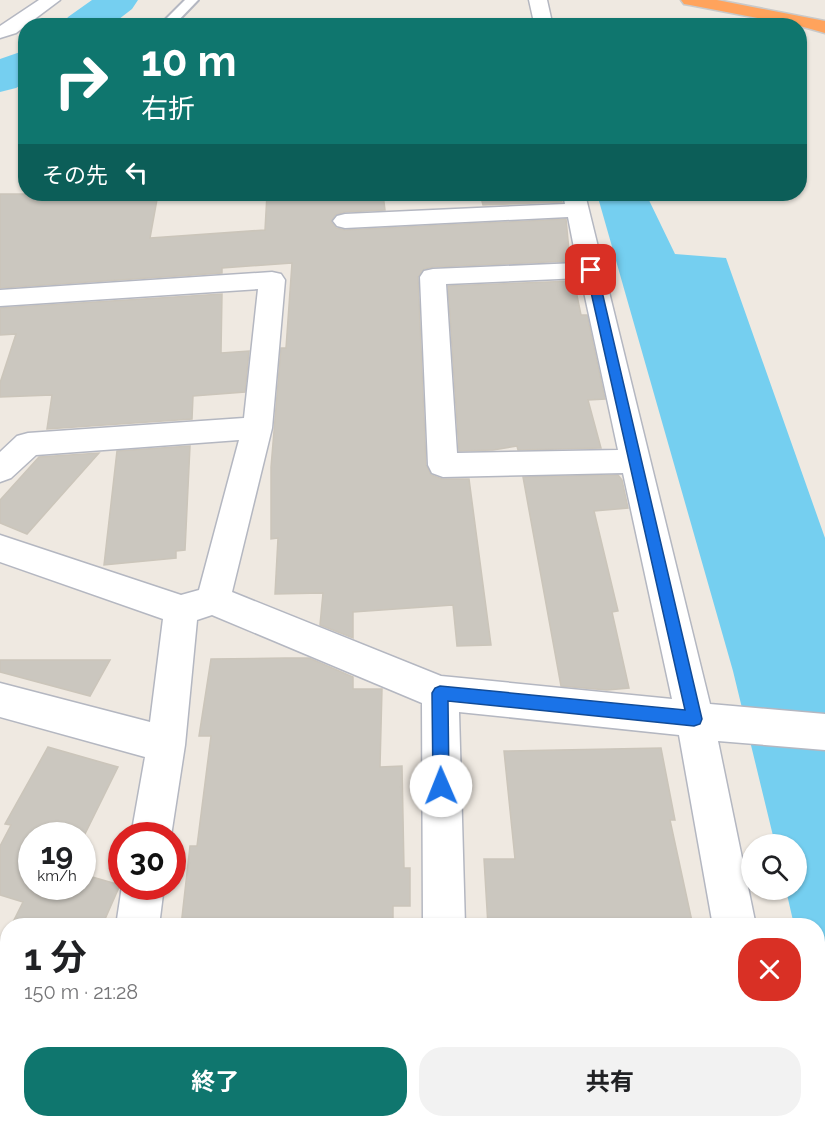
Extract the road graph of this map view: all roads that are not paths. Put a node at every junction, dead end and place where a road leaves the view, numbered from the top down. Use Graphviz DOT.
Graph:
graph roads {
  1 [pos="51,0"];
  2 [pos="192,0"];
  3 [pos="538,0"];
  4 [pos="690,0"];
  5 [pos="756,0"];
  6 [pos="825,11"];
  7 [pos="24,18"];
  8 [pos="173,18"];
  9 [pos="542,18"];
  10 [pos="780,18"];
  11 [pos="18,22"];
  12 [pos="807,23"];
  13 [pos="825,27"];
  14 [pos="0,32"];
  15 [pos="576,202"];
  16 [pos="345,221"];
  17 [pos="591,270"];
  18 [pos="0,298"];
  19 [pos="257,428"];
  20 [pos="637,461"];
  21 [pos="0,470"];
  22 [pos="0,548"];
  23 [pos="197,605"];
  24 [pos="440,693"];
  25 [pos="0,700"];
  26 [pos="711,722"];
  27 [pos="825,732"];
  28 [pos="166,745"];
  29 [pos="154,822"];
  30 [pos="141,900"];
  31 [pos="138,918"];
  32 [pos="444,918"];
  33 [pos="734,918"];
  1 -- 7 [label="street"];
  2 -- 8 [label="lane"];
  3 -- 9 [label="street"];
  4 -- 10 [label="highway"];
  5 -- 6 [label="highway"];
  11 -- 14 [label="street"];
  12 -- 13 [label="highway"];
  15 -- 16 [label="street"];
  15 -- 17 [label="street"];
  17 -- 20 [label="street"];
  17 -- 20 [label="street"];
  18 -- 19 [label="street"];
  19 -- 21 [label="street"];
  19 -- 23 [label="street"];
  20 -- 26 [label="street"];
  22 -- 23 [label="street"];
  23 -- 24 [label="street"];
  23 -- 28 [label="street"];
  24 -- 26 [label="street"];
  24 -- 32 [label="street"];
  25 -- 28 [label="street"];
  26 -- 27 [label="street"];
  26 -- 33 [label="street"];
  28 -- 29 [label="street"];
  30 -- 31 [label="street"];
}
